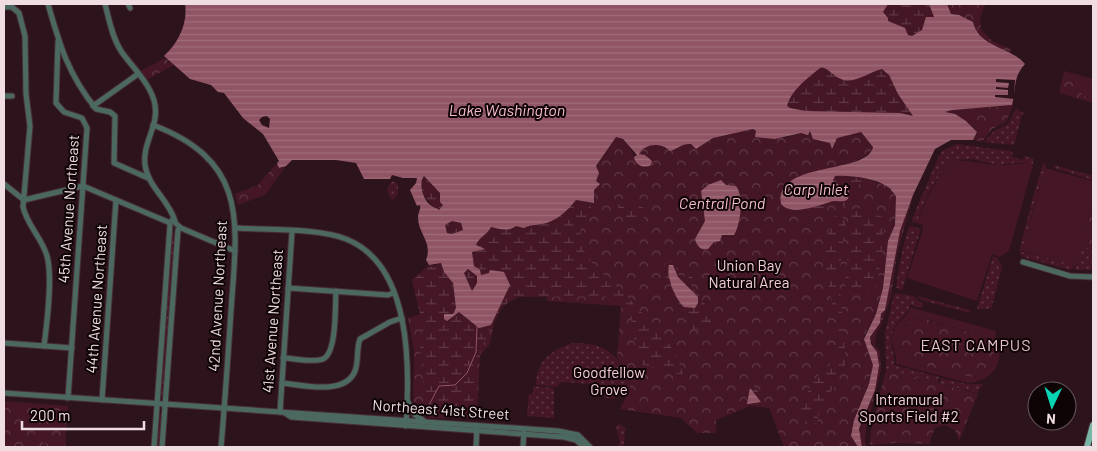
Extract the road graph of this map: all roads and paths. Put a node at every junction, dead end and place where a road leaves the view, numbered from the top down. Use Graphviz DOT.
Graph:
graph roads {
  1 [pos="48,4"];
  2 [pos="105,4"];
  3 [pos="10,6"];
  4 [pos="58,41"];
  5 [pos="138,74"];
  6 [pos="4,96"];
  7 [pos="12,96"];
  8 [pos="93,106"];
  9 [pos="153,125"];
  10 [pos="148,178"];
  11 [pos="4,184"];
  12 [pos="84,186"];
  13 [pos="24,200"];
  14 [pos="116,200"];
  15 [pos="171,223"];
  16 [pos="237,228"];
  17 [pos="179,229"];
  18 [pos="292,232"];
  19 [pos="236,251"];
  20 [pos="1023,262"];
  21 [pos="1093,276"];
  22 [pos="288,288"];
  23 [pos="336,291"];
  24 [pos="393,293"];
  25 [pos="402,318"];
  26 [pos="4,343"];
  27 [pos="44,346"];
  28 [pos="72,348"];
  29 [pos="283,358"];
  30 [pos="282,383"];
  31 [pos="4,392"];
  32 [pos="68,398"];
  33 [pos="407,399"];
  34 [pos="102,400"];
  35 [pos="157,404"];
  36 [pos="166,405"];
  37 [pos="224,408"];
  38 [pos="282,412"];
  39 [pos="425,421"];
  40 [pos="406,423"];
  41 [pos="1093,425"];
  42 [pos="477,428"];
  43 [pos="524,431"];
  44 [pos="154,447"];
  45 [pos="162,447"];
  46 [pos="221,447"];
  47 [pos="476,447"];
  48 [pos="523,447"];
  49 [pos="584,447"];
  50 [pos="590,447"];
  51 [pos="1087,447"];
  1 -- 4 [label="street"];
  2 -- 5 [label="street"];
  3 -- 13 [label="street"];
  4 -- 8 [label="street"];
  4 -- 12 [label="street, 45th Avenue Northeast"];
  5 -- 8 [label="street"];
  5 -- 9 [label="street"];
  6 -- 7 [label="street"];
  8 -- 10 [label="street"];
  9 -- 10 [label="street"];
  9 -- 16 [label="street, 42nd Avenue Northeast"];
  10 -- 15 [label="street"];
  11 -- 13 [label="street"];
  12 -- 13 [label="street"];
  12 -- 14 [label="street"];
  12 -- 28 [label="street, 45th Avenue Northeast"];
  13 -- 27 [label="street"];
  14 -- 15 [label="street"];
  14 -- 34 [label="street, 44th Avenue Northeast"];
  15 -- 17 [label="street"];
  15 -- 35 [label="street"];
  16 -- 18 [label="street"];
  16 -- 19 [label="street, 42nd Avenue Northeast"];
  17 -- 19 [label="street"];
  17 -- 36 [label="street"];
  18 -- 22 [label="street, 41st Avenue Northeast"];
  18 -- 24 [label="street"];
  19 -- 37 [label="street, 42nd Avenue Northeast"];
  20 -- 21 [label="street"];
  22 -- 23 [label="street"];
  22 -- 29 [label="street, 41st Avenue Northeast"];
  23 -- 24 [label="street"];
  23 -- 29 [label="street"];
  24 -- 25 [label="street"];
  25 -- 30 [label="street"];
  25 -- 33 [label="street"];
  26 -- 27 [label="street"];
  27 -- 28 [label="street"];
  28 -- 32 [label="street, 45th Avenue Northeast"];
  29 -- 30 [label="street, 41st Avenue Northeast"];
  30 -- 38 [label="street, 41st Avenue Northeast"];
  31 -- 32 [label="street, Northeast 41st Street"];
  32 -- 34 [label="street, Northeast 41st Street"];
  33 -- 39 [label="street"];
  33 -- 40 [label="street"];
  34 -- 35 [label="street, Northeast 41st Street"];
  35 -- 36 [label="street, Northeast 41st Street"];
  35 -- 44 [label="street"];
  36 -- 37 [label="street, Northeast 41st Street"];
  36 -- 45 [label="street"];
  37 -- 38 [label="street, Northeast 41st Street"];
  37 -- 46 [label="street, 42nd Avenue Northeast"];
  38 -- 40 [label="street, Northeast 41st Street"];
  39 -- 40 [label="street, Northeast 41st Street"];
  39 -- 42 [label="street, Northeast 41st Street"];
  40 -- 42 [label="street, Northeast 41st Street"];
  41 -- 51 [label="main road"];
  42 -- 43 [label="street, Northeast 41st Street"];
  42 -- 47 [label="street"];
  43 -- 48 [label="street"];
  43 -- 49 [label="street, Northeast 41st Street"];
  43 -- 50 [label="street, Northeast 41st Street"];
}
